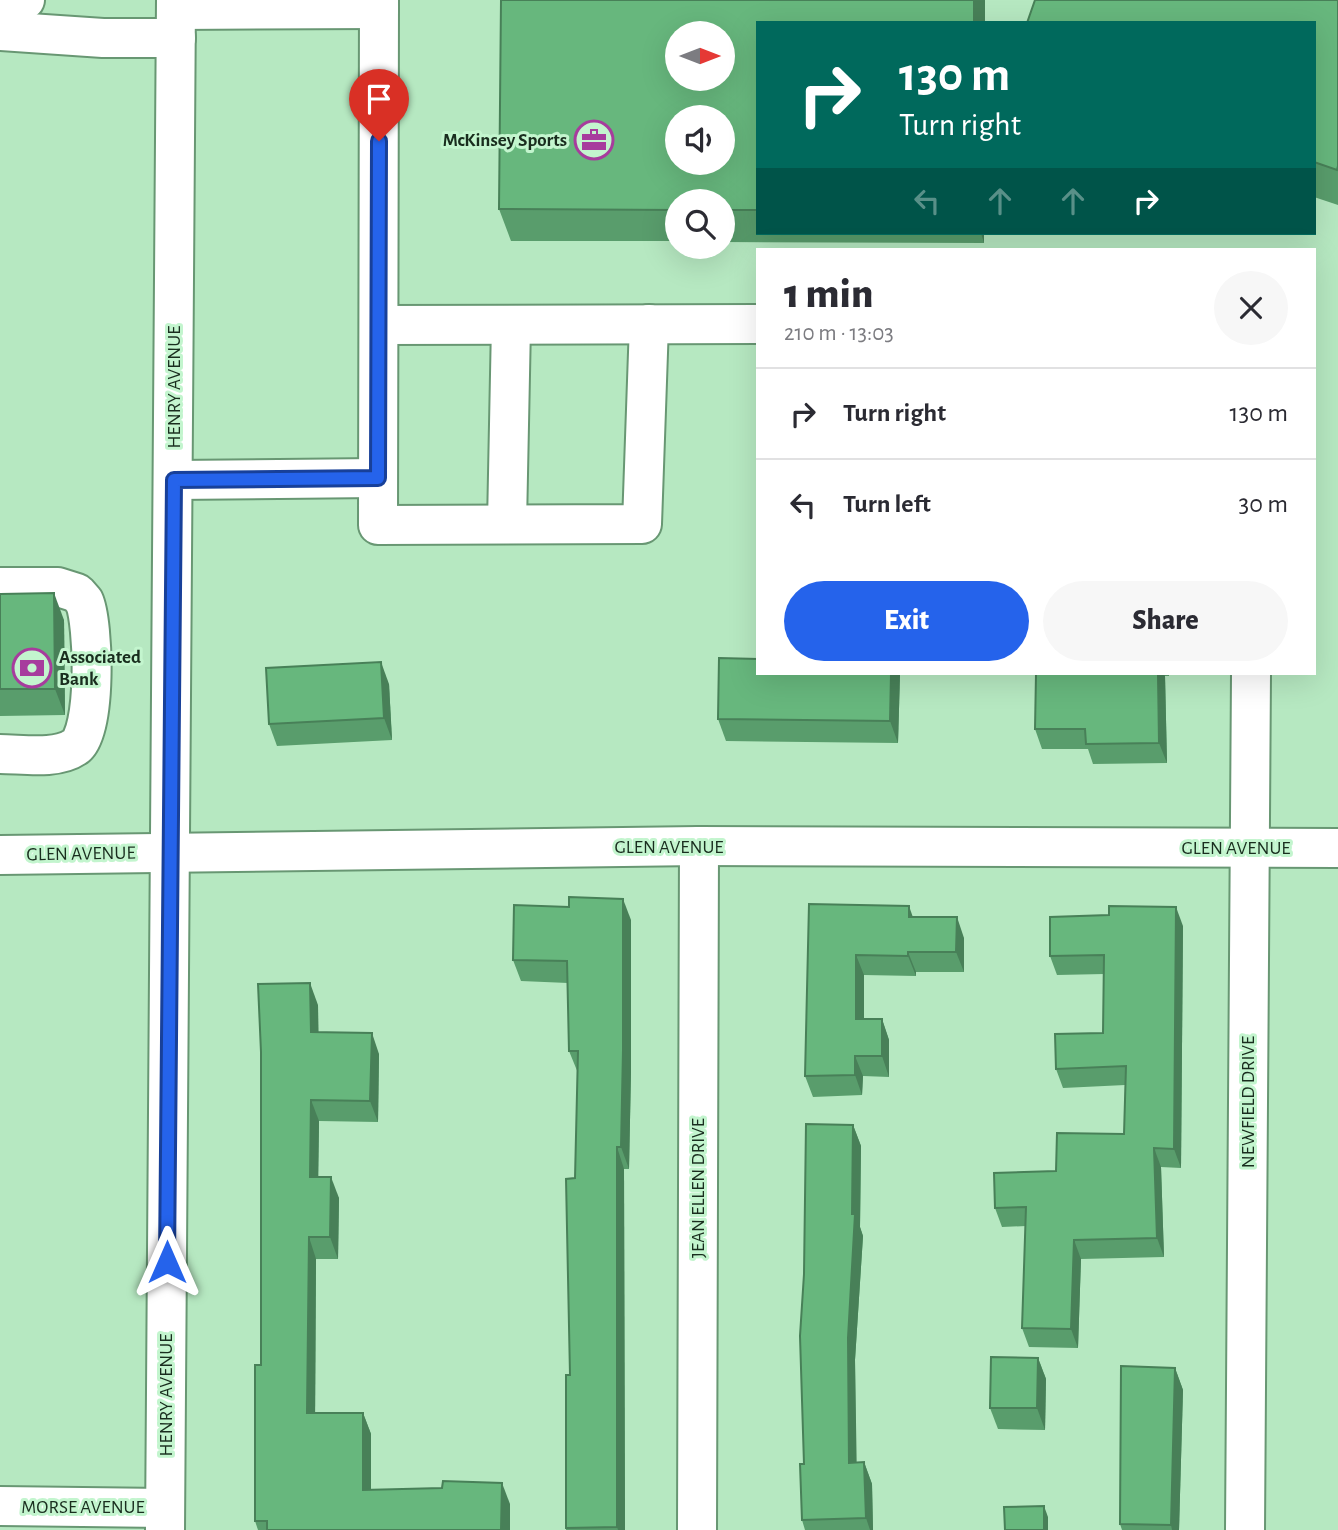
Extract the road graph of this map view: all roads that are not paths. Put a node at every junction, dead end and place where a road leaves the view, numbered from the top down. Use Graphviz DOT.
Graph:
graph roads {
  1 [pos="25,0"];
  2 [pos="379,4"];
  3 [pos="0,5"];
  4 [pos="176,16"];
  5 [pos="0,31"];
  6 [pos="649,324"];
  7 [pos="756,324"];
  8 [pos="379,325"];
  9 [pos="511,325"];
  10 [pos="378,478"];
  11 [pos="174,480"];
  12 [pos="508,524"];
  13 [pos="0,587"];
  14 [pos="1251,675"];
  15 [pos="0,754"];
  16 [pos="699,846"];
  17 [pos="1249,848"];
  18 [pos="1338,848"];
  19 [pos="171,852"];
  20 [pos="0,855"];
  21 [pos="0,1506"];
  22 [pos="165,1519"];
  23 [pos="697,1530"];
  24 [pos="1245,1530"];
  1 -- 3 [label="street"];
  2 -- 4 [label="street"];
  2 -- 8 [label="street"];
  4 -- 5 [label="street"];
  4 -- 11 [label="street, HENRY AVENUE"];
  6 -- 7 [label="street"];
  6 -- 9 [label="street"];
  6 -- 12 [label="street"];
  8 -- 9 [label="street"];
  8 -- 10 [label="street"];
  9 -- 12 [label="street"];
  10 -- 11 [label="street"];
  10 -- 12 [label="street"];
  11 -- 19 [label="street, HENRY AVENUE"];
  13 -- 15 [label="street"];
  14 -- 17 [label="street, NEWFIELD DRIVE"];
  16 -- 17 [label="street, GLEN AVENUE"];
  16 -- 19 [label="street, GLEN AVENUE"];
  16 -- 23 [label="street, JEAN ELLEN DRIVE"];
  17 -- 18 [label="street, GLEN AVENUE"];
  17 -- 24 [label="street, NEWFIELD DRIVE"];
  19 -- 20 [label="street, GLEN AVENUE"];
  19 -- 22 [label="street, HENRY AVENUE"];
  21 -- 22 [label="street, MORSE AVENUE"];
}
